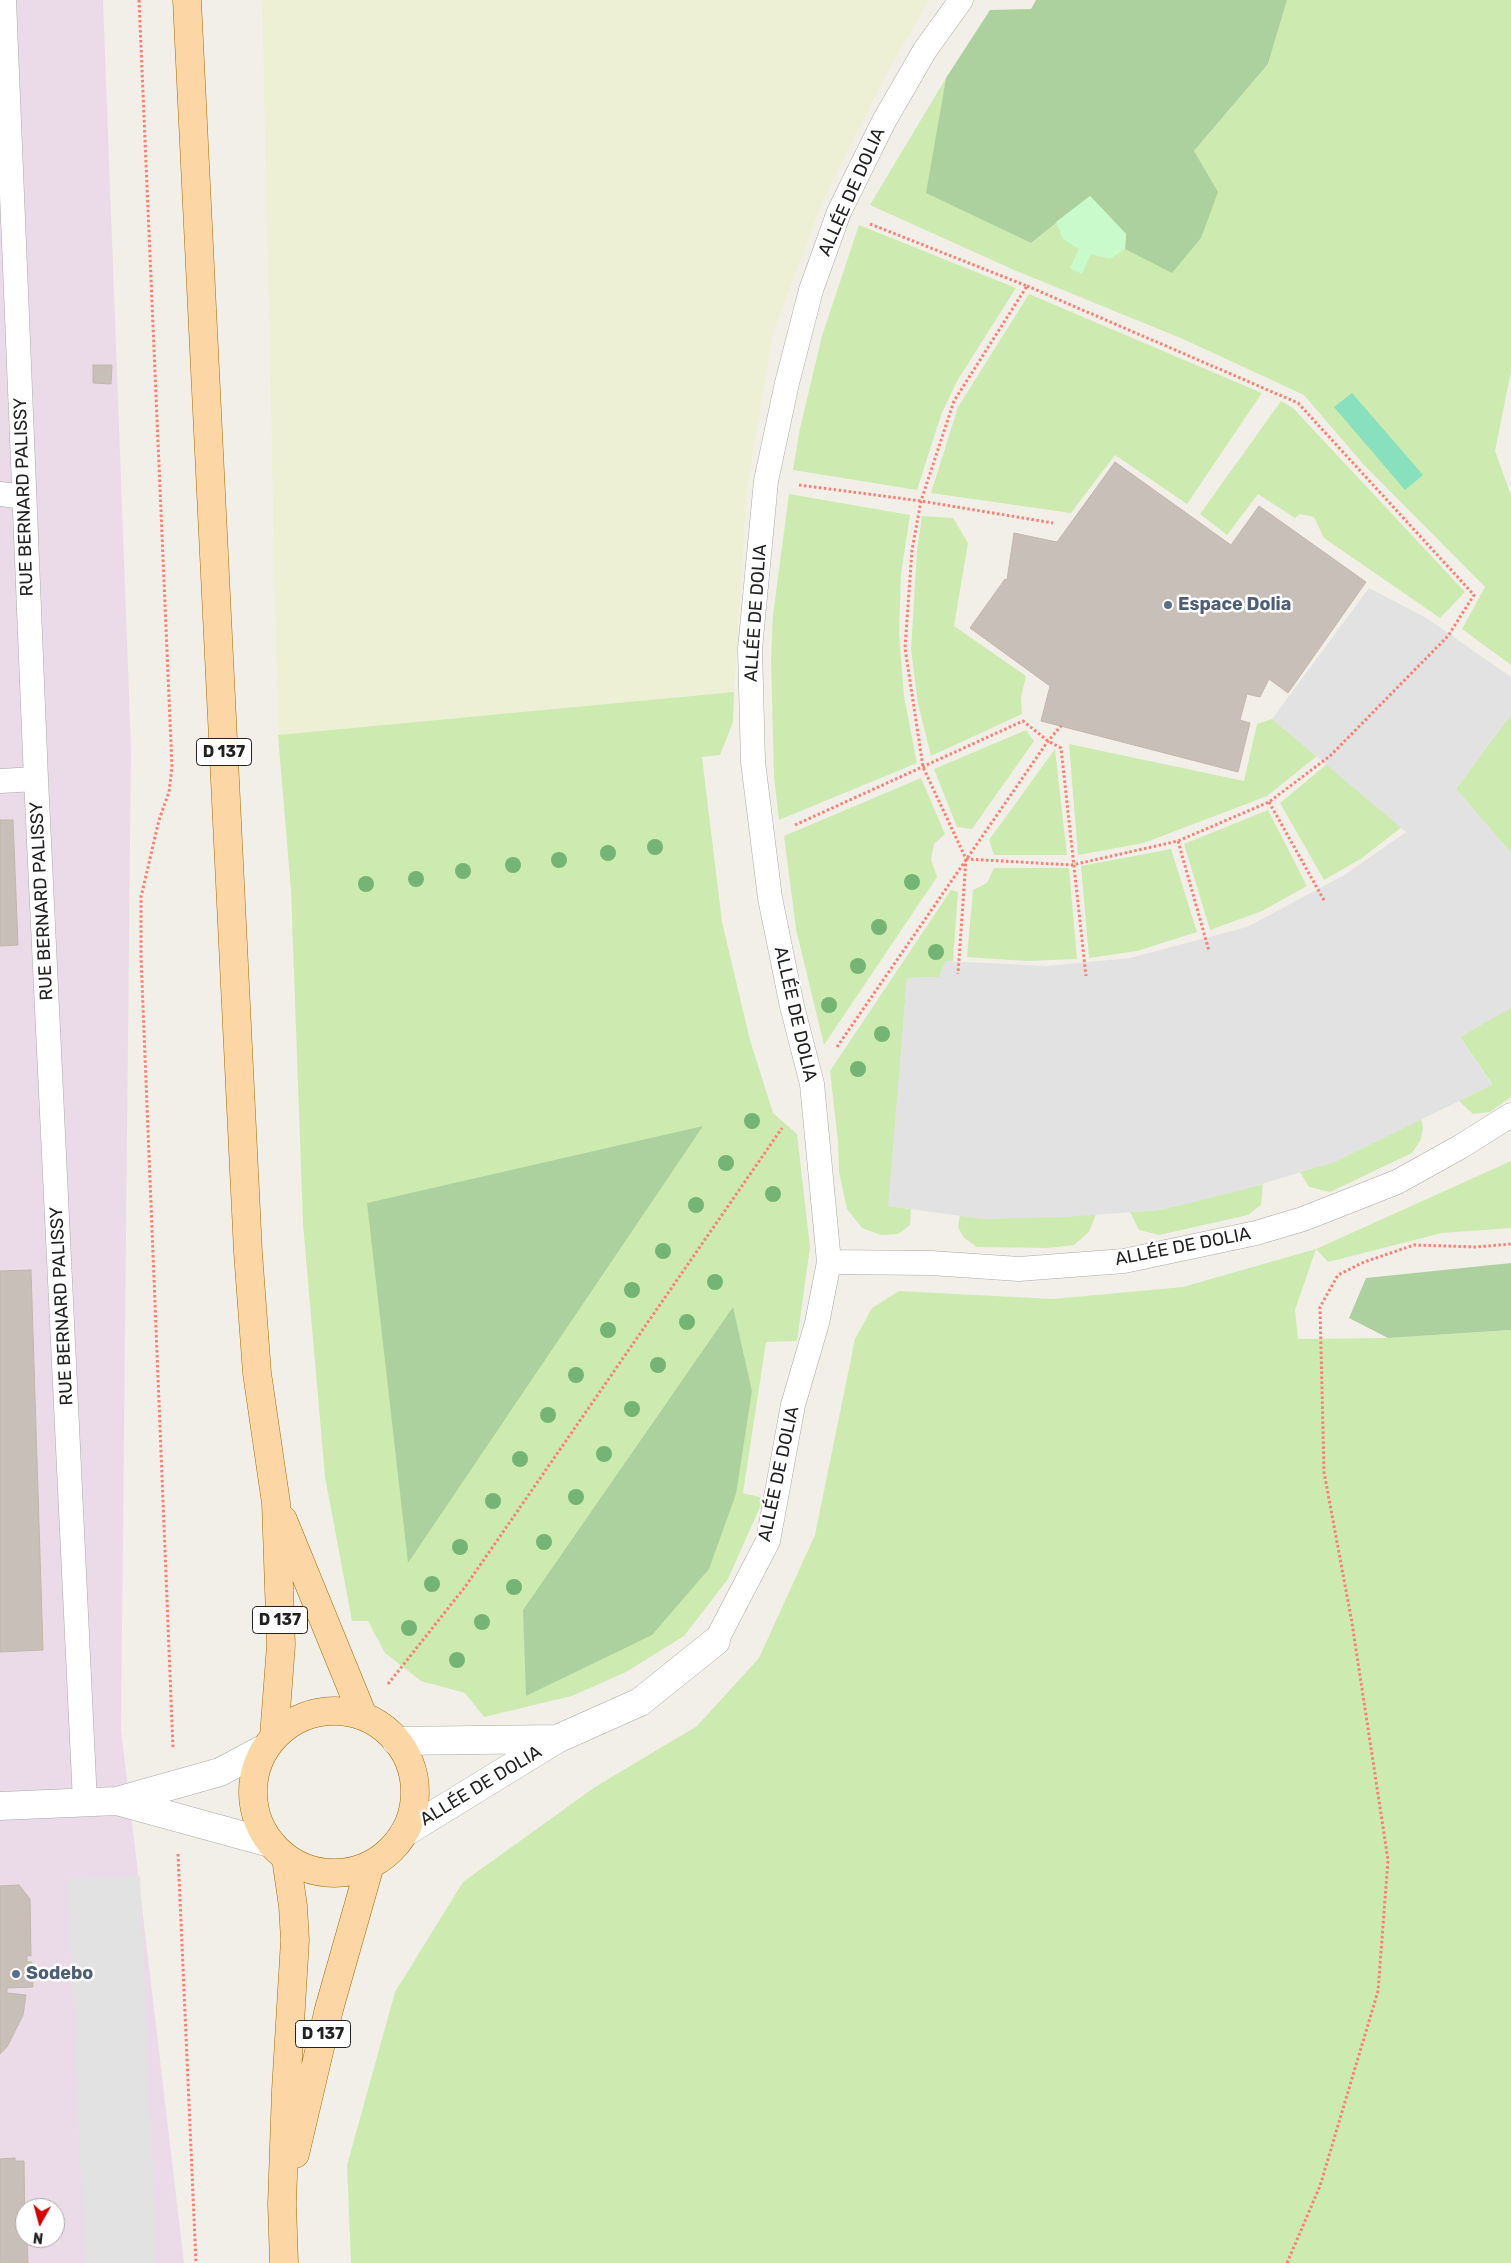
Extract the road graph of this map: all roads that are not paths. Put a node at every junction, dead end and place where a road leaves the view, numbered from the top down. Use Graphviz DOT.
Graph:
graph roads {
  1 [pos="4,0"];
  2 [pos="187,0"];
  3 [pos="960,0"];
  4 [pos="0,494"];
  5 [pos="24,497"];
  6 [pos="36,779"];
  7 [pos="0,781"];
  8 [pos="1511,1115"];
  9 [pos="829,1262"];
  10 [pos="276,1503"];
  11 [pos="716,1641"];
  12 [pos="363,1716"];
  13 [pos="557,1739"];
  14 [pos="396,1741"];
  15 [pos="269,1742"];
  16 [pos="117,1801"];
  17 [pos="85,1802"];
  18 [pos="0,1806"];
  19 [pos="404,1832"];
  20 [pos="278,1850"];
  21 [pos="370,1865"];
  22 [pos="282,2204"];
  23 [pos="284,2263"];
  1 -- 5 [label="lane, RUE BERNARD PALISSY"];
  2 -- 10 [label="main road, D 137"];
  3 -- 9 [label="lane, ALLÉE DE DOLIA"];
  4 -- 5 [label="lane"];
  5 -- 6 [label="lane, RUE BERNARD PALISSY"];
  6 -- 7 [label="lane"];
  6 -- 17 [label="lane, RUE BERNARD PALISSY"];
  8 -- 9 [label="lane, ALLÉE DE DOLIA"];
  9 -- 11 [label="lane, ALLÉE DE DOLIA"];
  10 -- 12 [label="main road, D 137"];
  10 -- 15 [label="main road, D 137"];
  11 -- 13 [label="street, ALLÉE DE DOLIA"];
  12 -- 14 [label="main road"];
  12 -- 15 [label="main road"];
  13 -- 14 [label="street, ALLÉE DE DOLIA"];
  13 -- 19 [label="street, ALLÉE DE DOLIA"];
  14 -- 19 [label="main road"];
  15 -- 16 [label="street"];
  15 -- 20 [label="main road"];
  16 -- 17 [label="street"];
  16 -- 20 [label="street"];
  17 -- 18 [label="street"];
  19 -- 21 [label="main road"];
  20 -- 21 [label="main road"];
  20 -- 22 [label="main road, D 137"];
  21 -- 22 [label="main road, D 137"];
  22 -- 23 [label="main road, D 137"];
}
